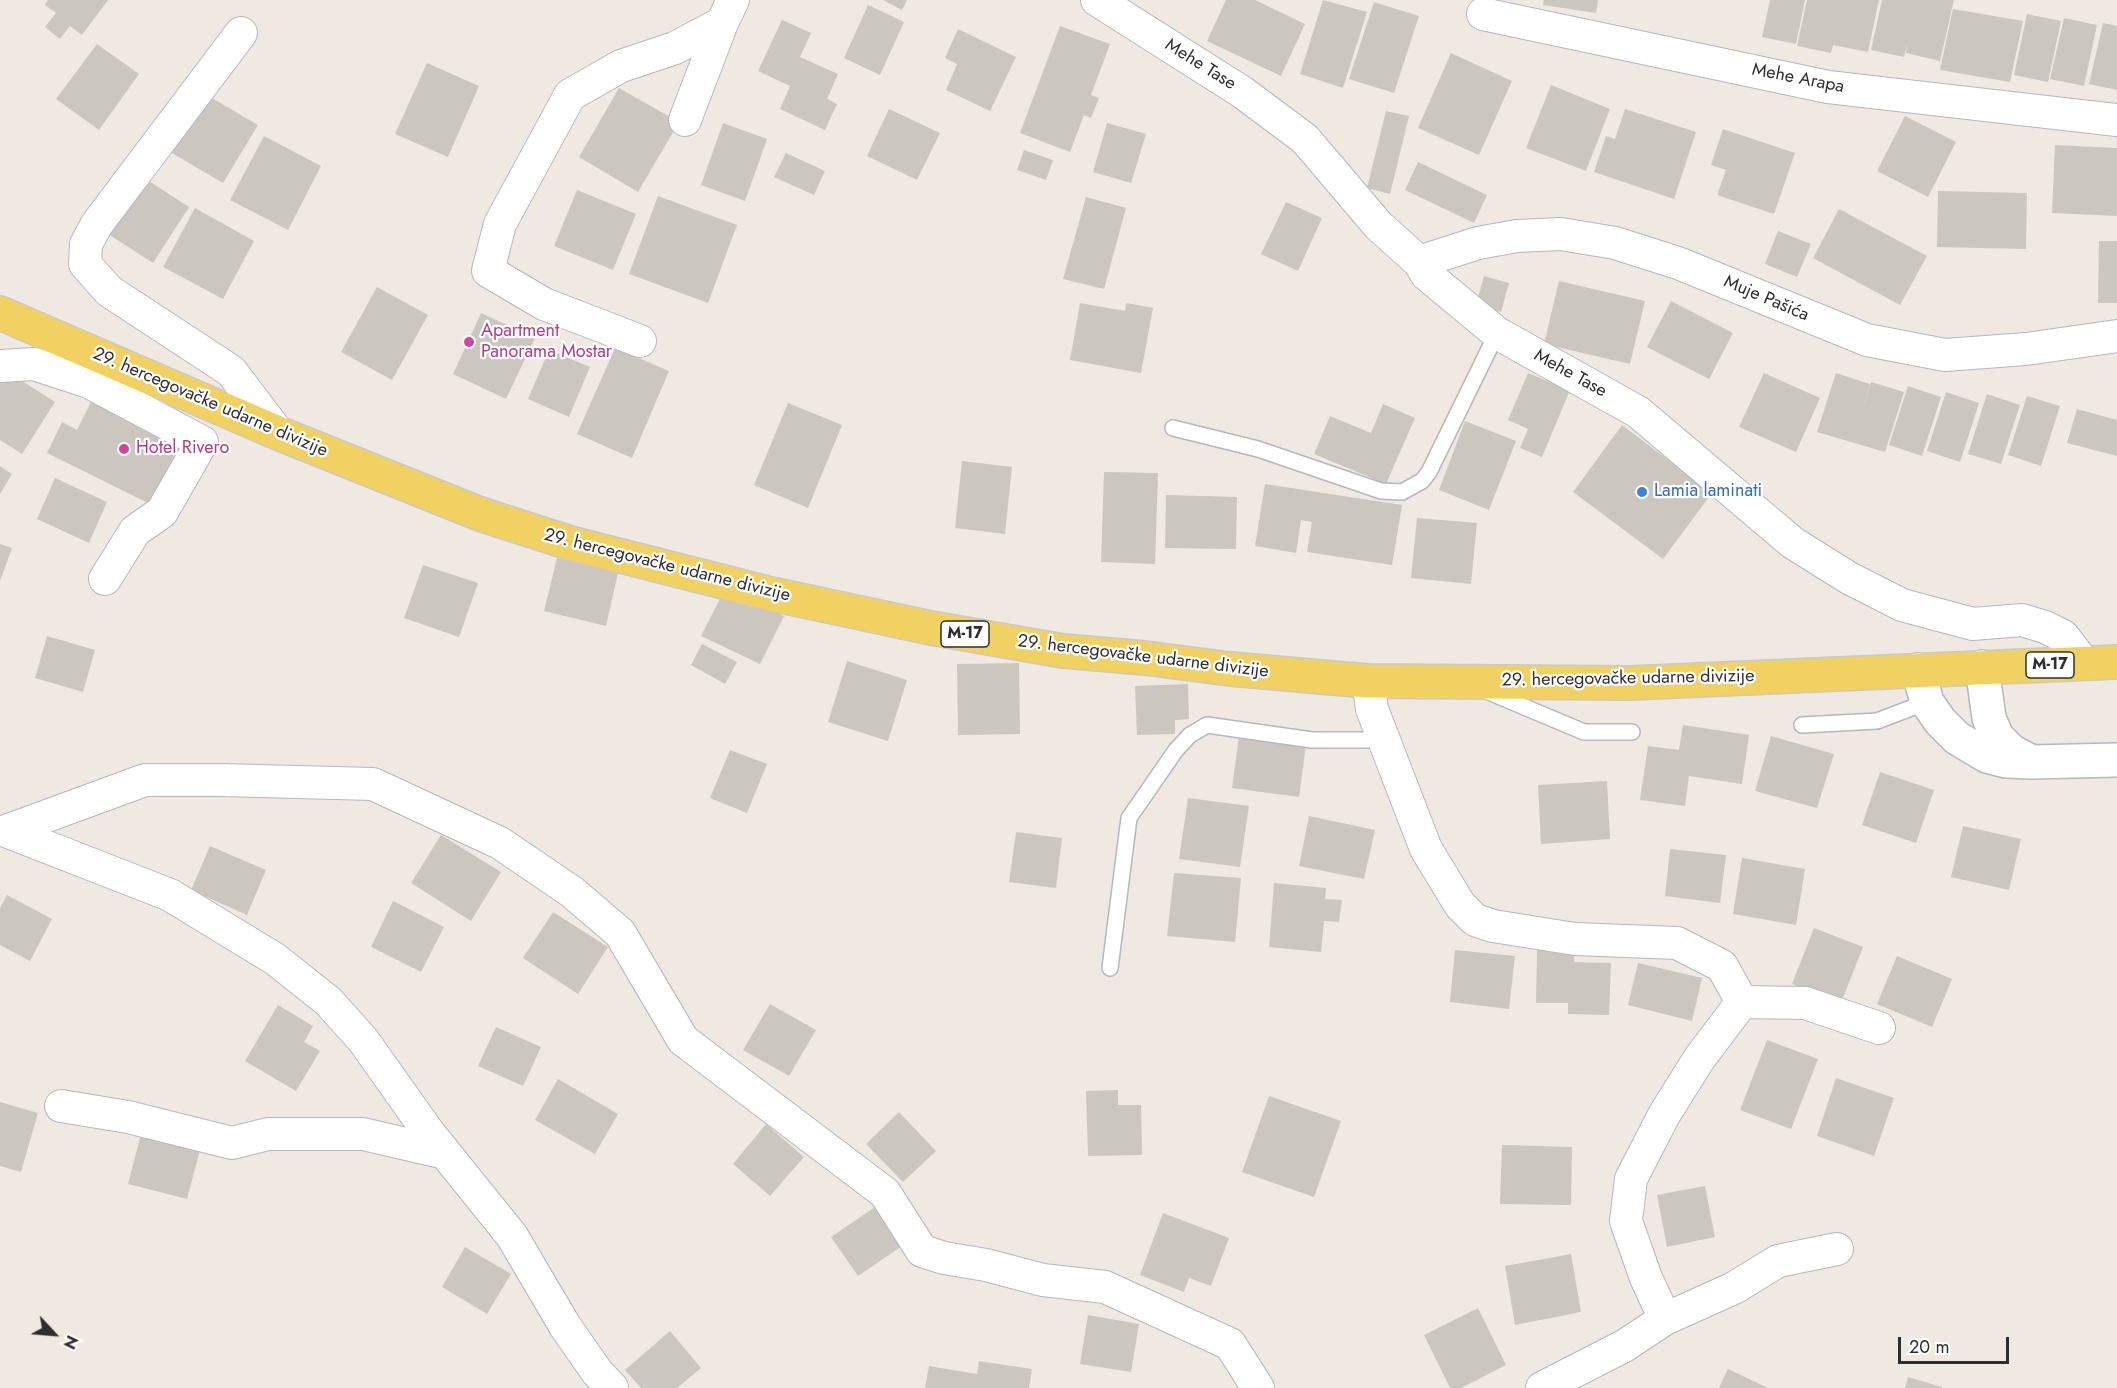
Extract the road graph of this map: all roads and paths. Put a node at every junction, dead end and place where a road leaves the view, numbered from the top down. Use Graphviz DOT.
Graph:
graph roads {
  1 [pos="1097,0"];
  2 [pos="728,12"];
  3 [pos="1483,15"];
  4 [pos="241,33"];
  5 [pos="685,120"];
  6 [pos="2117,120"];
  7 [pos="1419,262"];
  8 [pos="0,313"];
  9 [pos="1497,333"];
  10 [pos="2117,336"];
  11 [pos="51,337"];
  12 [pos="640,341"];
  13 [pos="34,364"];
  14 [pos="0,366"];
  15 [pos="1173,428"];
  16 [pos="278,433"];
  17 [pos="105,579"];
  18 [pos="2117,662"];
  19 [pos="2084,663"];
  20 [pos="1982,667"];
  21 [pos="1918,670"];
  22 [pos="1368,681"];
  23 [pos="1465,681"];
  24 [pos="1927,702"];
  25 [pos="1802,725"];
  26 [pos="1632,732"];
  27 [pos="1383,740"];
  28 [pos="2117,760"];
  29 [pos="2031,762"];
  30 [pos="1110,968"];
  31 [pos="1742,1002"];
  32 [pos="1879,1028"];
  33 [pos="61,1106"];
  34 [pos="445,1153"];
  35 [pos="1837,1249"];
  36 [pos="1665,1319"];
  37 [pos="612,1388"];
  38 [pos="1258,1388"];
  39 [pos="1542,1388"];
  1 -- 7 [label="street, Mehe Tase"];
  2 -- 5 [label="street"];
  2 -- 12 [label="street"];
  3 -- 6 [label="street, Mehe Arapa"];
  4 -- 16 [label="street"];
  7 -- 9 [label="street, Mehe Tase"];
  7 -- 10 [label="street, Muje Pašića"];
  8 -- 11 [label="main road, 29. hercegovačke udarne divizije / M-17"];
  9 -- 15 [label="lane"];
  9 -- 19 [label="street, Mehe Tase"];
  11 -- 13 [label="street"];
  11 -- 16 [label="main road, 29. hercegovačke udarne divizije / M-17"];
  13 -- 14 [label="street"];
  13 -- 17 [label="street"];
  16 -- 22 [label="main road, 29. hercegovačke udarne divizije / M-17"];
  18 -- 19 [label="main road, M-17"];
  19 -- 20 [label="main road, M-17"];
  20 -- 21 [label="main road, 29. hercegovačke udarne divizije / M-17"];
  20 -- 29 [label="street"];
  21 -- 23 [label="main road, 29. hercegovačke udarne divizije / M-17"];
  21 -- 24 [label="street"];
  22 -- 23 [label="main road, 29. hercegovačke udarne divizije / M-17"];
  22 -- 27 [label="street"];
  23 -- 26 [label="lane"];
  24 -- 25 [label="lane"];
  24 -- 29 [label="street"];
  27 -- 30 [label="lane"];
  27 -- 31 [label="street"];
  28 -- 29 [label="street"];
  31 -- 32 [label="street"];
  31 -- 36 [label="street"];
  33 -- 34 [label="street"];
  34 -- 37 [label="street"];
  34 -- 38 [label="street"];
  35 -- 36 [label="street"];
  36 -- 39 [label="street"];
}
